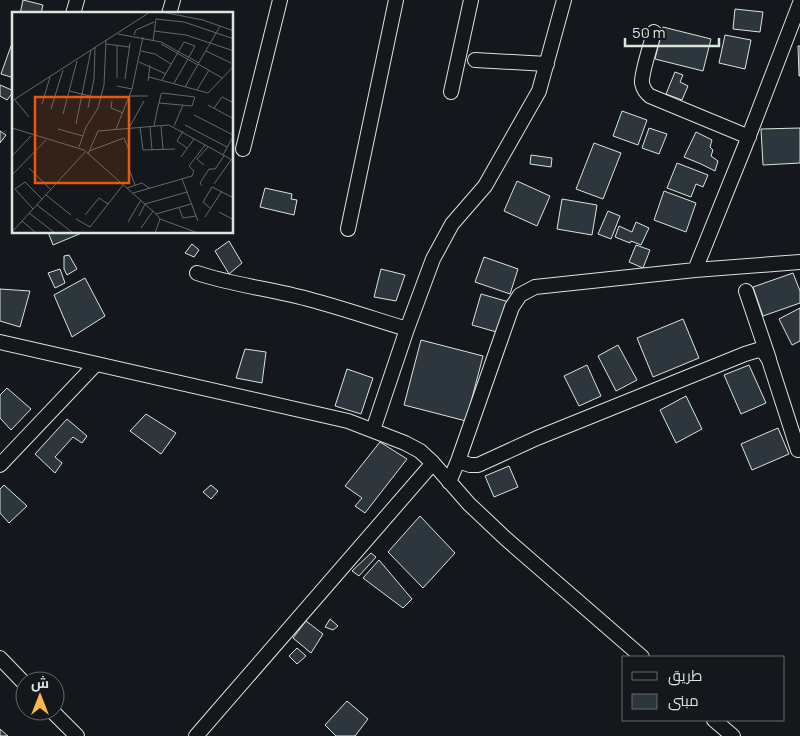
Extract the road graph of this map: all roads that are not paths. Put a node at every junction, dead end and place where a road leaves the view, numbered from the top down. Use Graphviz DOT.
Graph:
graph roads {
  1 [pos="280,0"];
  2 [pos="396,0"];
  3 [pos="471,0"];
  4 [pos="564,0"];
  5 [pos="800,2"];
  6 [pos="654,32"];
  7 [pos="475,60"];
  8 [pos="547,64"];
  9 [pos="451,92"];
  10 [pos="749,137"];
  11 [pos="243,149"];
  12 [pos="348,229"];
  13 [pos="800,262"];
  14 [pos="694,270"];
  15 [pos="197,273"];
  16 [pos="746,291"];
  17 [pos="407,329"];
  18 [pos="0,342"];
  19 [pos="769,360"];
  20 [pos="96,364"];
  21 [pos="373,430"];
  22 [pos="798,450"];
  23 [pos="458,461"];
  24 [pos="433,464"];
  25 [pos="0,465"];
  26 [pos="449,482"];
  27 [pos="641,656"];
  28 [pos="0,658"];
  29 [pos="15,674"];
  30 [pos="62,721"];
  31 [pos="715,721"];
  32 [pos="77,736"];
  33 [pos="196,736"];
  34 [pos="733,736"];
  1 -- 11 [label="street"];
  2 -- 12 [label="street"];
  3 -- 9 [label="street"];
  4 -- 8 [label="street"];
  5 -- 10 [label="street"];
  6 -- 10 [label="street"];
  7 -- 8 [label="street"];
  8 -- 17 [label="street"];
  10 -- 14 [label="street"];
  13 -- 14 [label="street"];
  14 -- 23 [label="street"];
  15 -- 17 [label="street"];
  16 -- 19 [label="street"];
  17 -- 21 [label="street"];
  18 -- 20 [label="street"];
  19 -- 22 [label="street"];
  19 -- 23 [label="street"];
  20 -- 21 [label="street"];
  20 -- 25 [label="street"];
  21 -- 24 [label="street"];
  23 -- 26 [label="street"];
  24 -- 26 [label="street"];
  24 -- 33 [label="street"];
  26 -- 27 [label="street"];
  28 -- 29 [label="street"];
  30 -- 32 [label="street"];
  31 -- 34 [label="street"];
}
